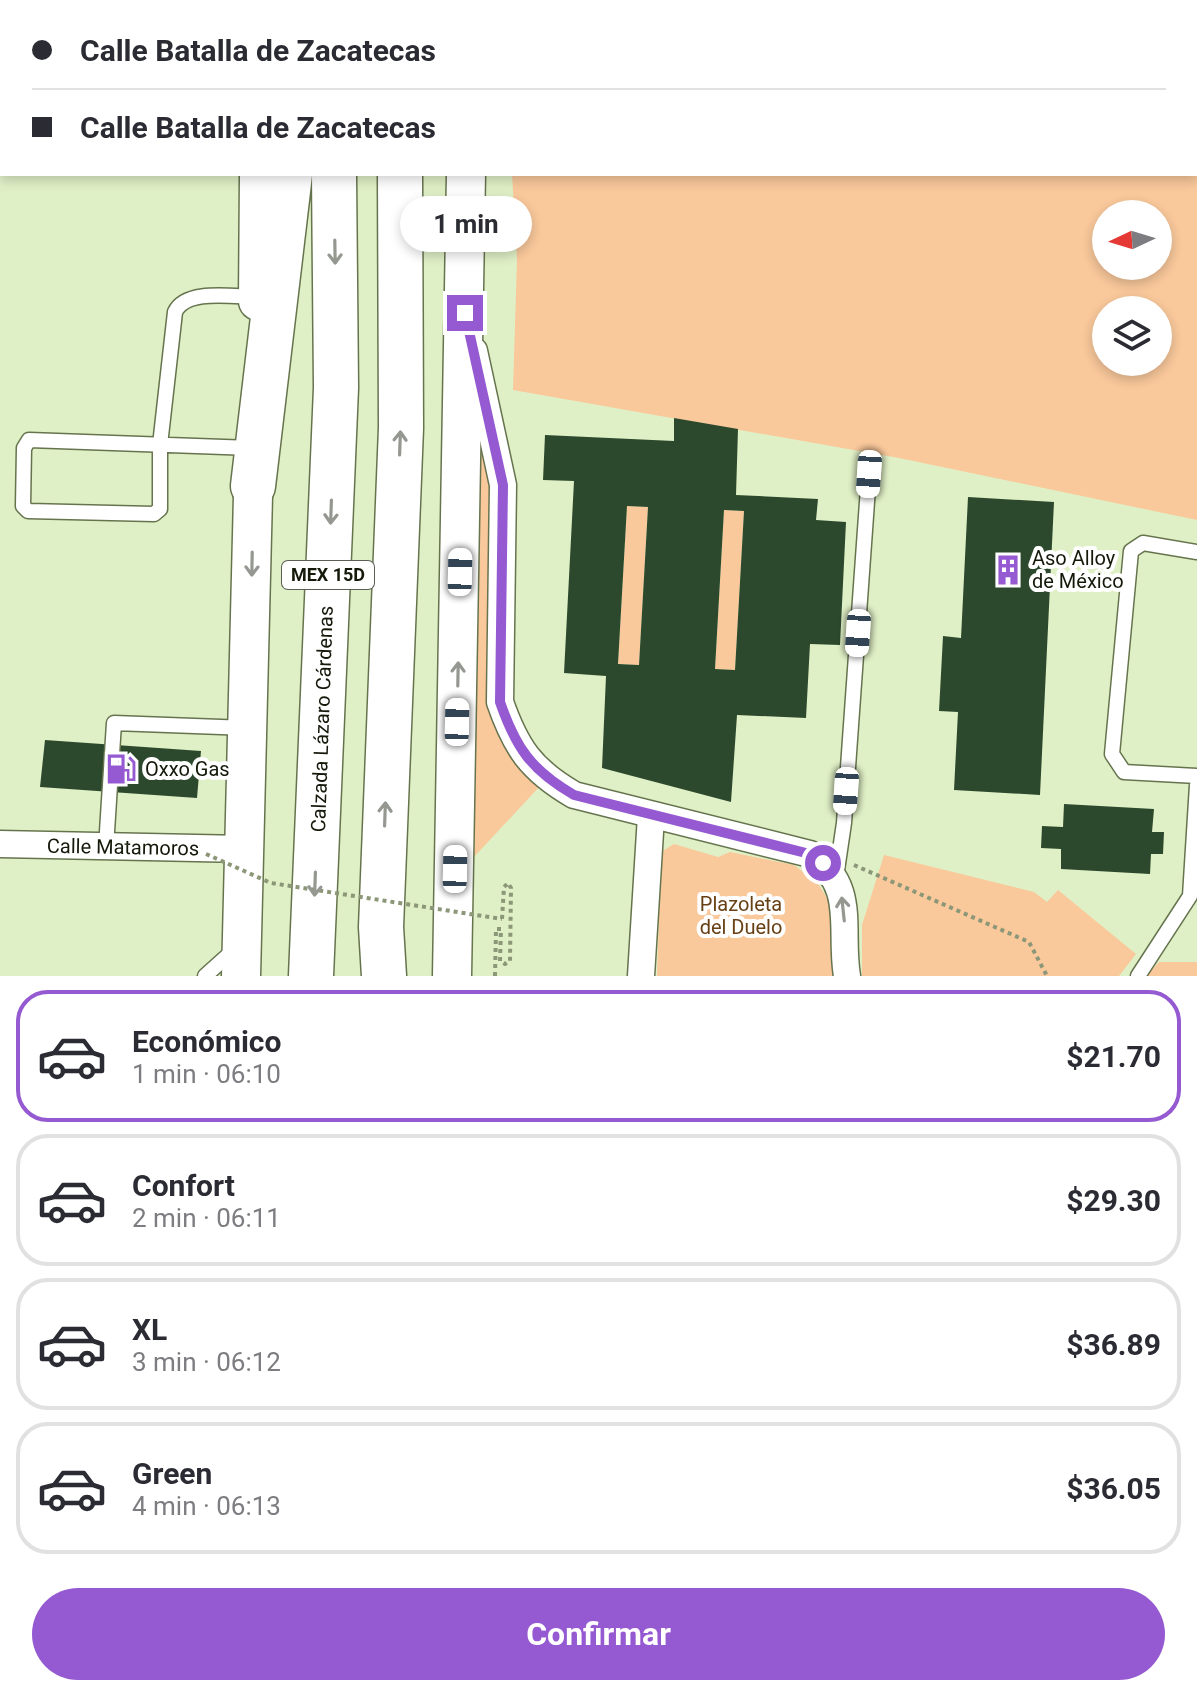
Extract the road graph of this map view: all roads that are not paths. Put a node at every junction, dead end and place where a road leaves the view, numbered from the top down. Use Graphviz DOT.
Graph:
graph roads {
  1 [pos="259,176"];
  2 [pos="290,176"];
  3 [pos="334,176"];
  4 [pos="400,176"];
  5 [pos="466,176"];
  6 [pos="258,297"];
  7 [pos="465,313"];
  8 [pos="160,445"];
  9 [pos="254,467"];
  10 [pos="869,474"];
  11 [pos="1197,552"];
  12 [pos="248,728"];
  13 [pos="1197,776"];
  14 [pos="1197,785"];
  15 [pos="651,816"];
  16 [pos="1196,820"];
  17 [pos="0,844"];
  18 [pos="106,847"];
  19 [pos="245,849"];
  20 [pos="837,868"];
  21 [pos="241,960"];
  22 [pos="205,976"];
  23 [pos="311,976"];
  24 [pos="384,976"];
  25 [pos="452,976"];
  26 [pos="641,976"];
  27 [pos="847,976"];
  28 [pos="1138,976"];
  1 -- 6 [label="main road"];
  2 -- 9 [label="highway"];
  3 -- 23 [label="highway, Calzada Lázaro Cárdenas / MEX 15D, one-way"];
  24 -- 4 [label="highway, MEX 15D, one-way"];
  5 -- 7 [label="main road"];
  6 -- 8 [label="lane"];
  6 -- 9 [label="main road"];
  7 -- 15 [label="street"];
  25 -- 7 [label="main road, one-way"];
  8 -- 8 [label="lane"];
  8 -- 9 [label="lane"];
  9 -- 12 [label="main road, one-way"];
  10 -- 20 [label="lane"];
  11 -- 13 [label="lane"];
  12 -- 18 [label="lane"];
  12 -- 19 [label="main road"];
  14 -- 16 [label="lane"];
  15 -- 20 [label="street"];
  15 -- 26 [label="street"];
  16 -- 28 [label="lane"];
  17 -- 18 [label="street, Calle Matamoros"];
  18 -- 19 [label="street, Calle Matamoros"];
  19 -- 21 [label="main road"];
  27 -- 20 [label="street, one-way"];
  21 -- 22 [label="lane"];
}
